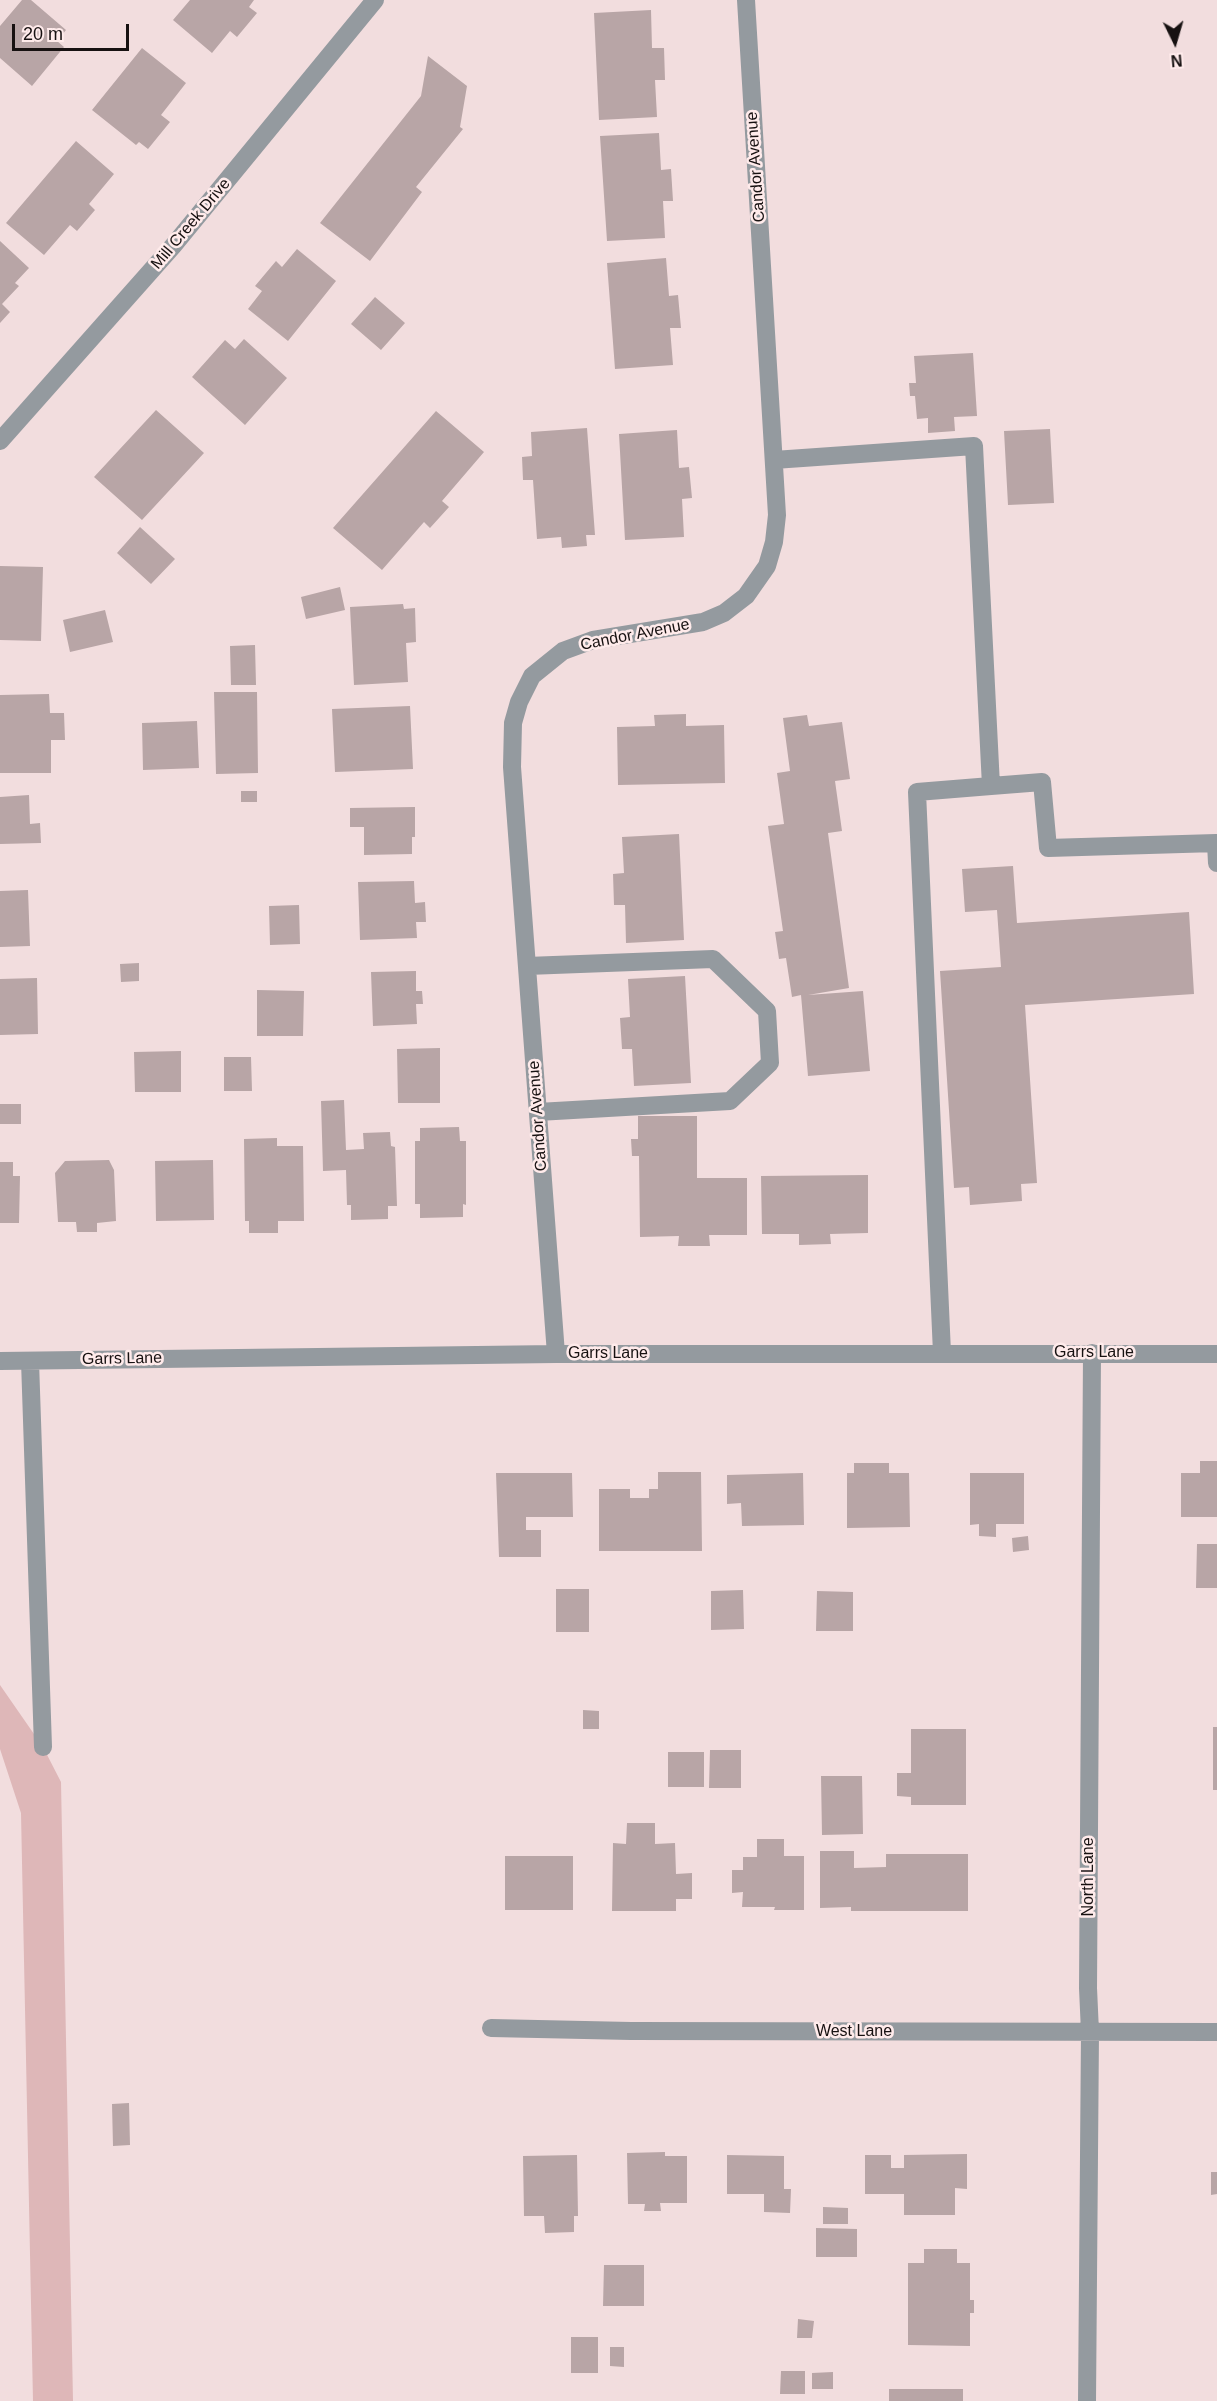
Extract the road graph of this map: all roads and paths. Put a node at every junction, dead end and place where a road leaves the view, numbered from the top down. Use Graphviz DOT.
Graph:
graph roads {
  1 [pos="375,0"];
  2 [pos="746,0"];
  3 [pos="0,441"];
  4 [pos="774,460"];
  5 [pos="991,786"];
  6 [pos="1217,863"];
  7 [pos="526,966"];
  8 [pos="538,1112"];
  9 [pos="942,1353"];
  10 [pos="1092,1353"];
  11 [pos="1217,1353"];
  12 [pos="556,1354"];
  13 [pos="0,1361"];
  14 [pos="30,1361"];
  15 [pos="43,1748"];
  16 [pos="491,2028"];
  17 [pos="1090,2032"];
  18 [pos="1217,2032"];
  19 [pos="1087,2401"];
  1 -- 3 [label="street, Mill Creek Drive"];
  2 -- 4 [label="street, Candor Avenue"];
  4 -- 5 [label="street"];
  4 -- 7 [label="street, Candor Avenue"];
  5 -- 6 [label="street"];
  5 -- 9 [label="street"];
  7 -- 8 [label="street, Candor Avenue"];
  7 -- 8 [label="street"];
  8 -- 12 [label="street, Candor Avenue"];
  9 -- 10 [label="street, Garrs Lane"];
  9 -- 12 [label="street, Garrs Lane"];
  10 -- 11 [label="street, Garrs Lane"];
  10 -- 17 [label="street, North Lane"];
  12 -- 14 [label="street, Garrs Lane"];
  13 -- 14 [label="street, Garrs Lane"];
  14 -- 15 [label="street"];
  16 -- 17 [label="street, West Lane"];
  17 -- 18 [label="street, West Lane"];
  17 -- 19 [label="street, North Lane"];
}
